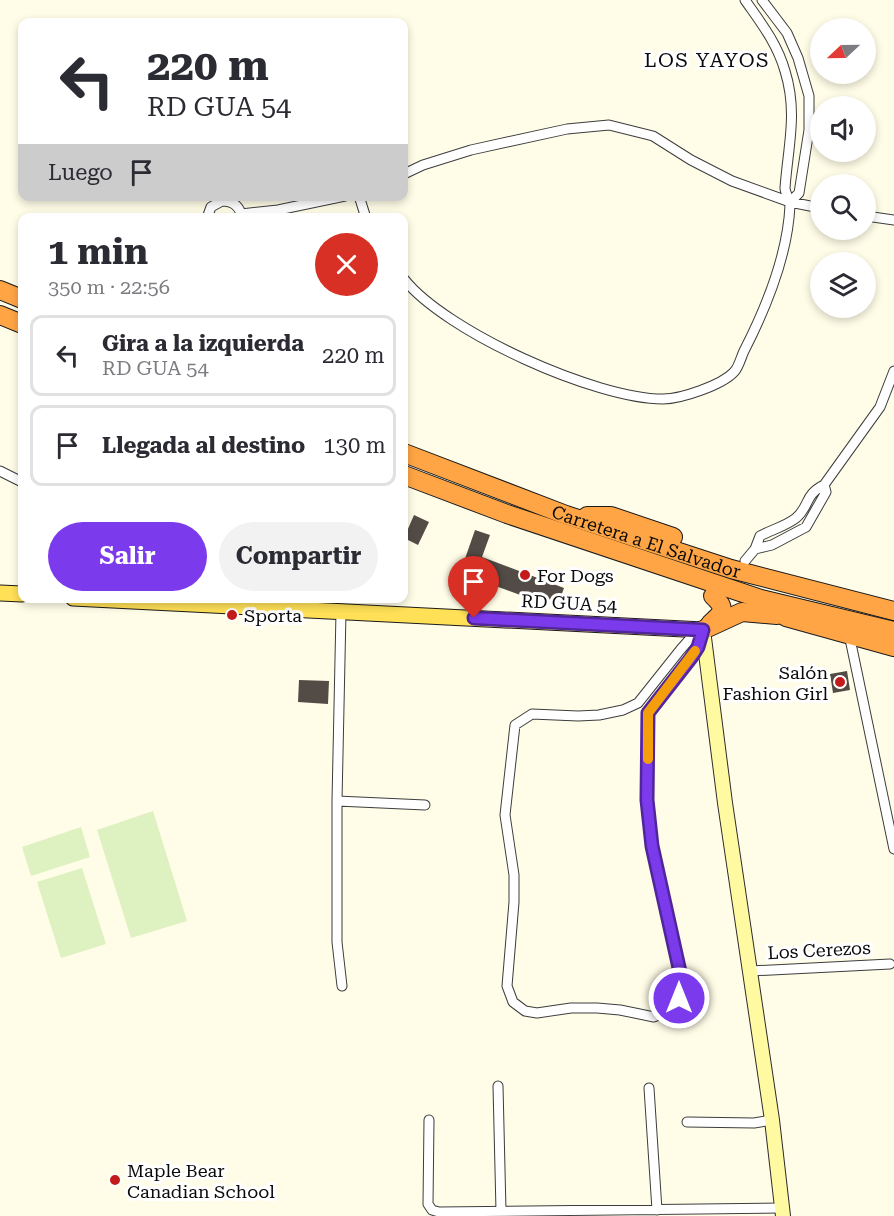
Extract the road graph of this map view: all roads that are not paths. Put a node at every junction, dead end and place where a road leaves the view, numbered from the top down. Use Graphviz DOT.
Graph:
graph roads {
  1 [pos="745,0"];
  2 [pos="762,0"];
  3 [pos="408,172"];
  4 [pos="222,201"];
  5 [pos="222,201"];
  6 [pos="321,201"];
  7 [pos="790,202"];
  8 [pos="810,206"];
  9 [pos="209,213"];
  10 [pos="239,213"];
  11 [pos="260,213"];
  12 [pos="876,217"];
  13 [pos="894,220"];
  14 [pos="408,283"];
  15 [pos="0,290"];
  16 [pos="18,297"];
  17 [pos="0,315"];
  18 [pos="18,322"];
  19 [pos="894,371"];
  20 [pos="408,455"];
  21 [pos="0,471"];
  22 [pos="408,477"];
  23 [pos="18,480"];
  24 [pos="507,514"];
  25 [pos="566,515"];
  26 [pos="750,555"];
  27 [pos="0,592"];
  28 [pos="18,594"];
  29 [pos="713,596"];
  30 [pos="894,599"];
  31 [pos="169,603"];
  32 [pos="894,611"];
  33 [pos="341,612"];
  34 [pos="777,615"];
  35 [pos="703,630"];
  36 [pos="894,631"];
  37 [pos="849,634"];
  38 [pos="894,647"];
  39 [pos="638,703"];
  40 [pos="648,713"];
  41 [pos="337,801"];
  42 [pos="425,805"];
  43 [pos="894,849"];
  44 [pos="890,964"];
  45 [pos="750,971"];
  46 [pos="342,986"];
  47 [pos="498,1086"];
  48 [pos="649,1088"];
  49 [pos="429,1120"];
  50 [pos="772,1120"];
  51 [pos="687,1122"];
  52 [pos="717,1208"];
  53 [pos="760,1208"];
  54 [pos="657,1210"];
  55 [pos="501,1211"];
  56 [pos="782,1212"];
  57 [pos="700,1216"];
  58 [pos="742,1216"];
  1 -- 7 [label="street"];
  2 -- 7 [label="street"];
  3 -- 7 [label="street"];
  4 -- 10 [label="street"];
  5 -- 9 [label="street"];
  6 -- 11 [label="street"];
  7 -- 8 [label="street"];
  7 -- 14 [label="street"];
  12 -- 13 [label="street"];
  15 -- 16 [label="highway"];
  17 -- 18 [label="highway"];
  19 -- 26 [label="street"];
  20 -- 25 [label="highway, Carretera a El Salvador"];
  21 -- 23 [label="street"];
  22 -- 24 [label="highway, Carretera a El Salvador"];
  24 -- 29 [label="highway"];
  24 -- 36 [label="highway, Carretera a El Salvador"];
  25 -- 26 [label="highway"];
  25 -- 32 [label="highway, Carretera a El Salvador"];
  26 -- 30 [label="highway"];
  27 -- 28 [label="main road"];
  29 -- 34 [label="highway"];
  29 -- 35 [label="highway"];
  31 -- 33 [label="main road, RD GUA 54"];
  33 -- 35 [label="main road, RD GUA 54"];
  33 -- 41 [label="street"];
  34 -- 35 [label="highway"];
  34 -- 37 [label="highway"];
  35 -- 39 [label="street"];
  35 -- 40 [label="street"];
  35 -- 45 [label="street"];
  37 -- 38 [label="highway"];
  37 -- 43 [label="street"];
  39 -- 40 [label="street"];
  39 -- 40 [label="street"];
  41 -- 42 [label="street"];
  41 -- 46 [label="street"];
  44 -- 45 [label="street, Los Cerezos"];
  45 -- 50 [label="street"];
  47 -- 55 [label="street"];
  48 -- 54 [label="street"];
  49 -- 55 [label="street"];
  50 -- 51 [label="street"];
  50 -- 56 [label="street"];
  52 -- 53 [label="street"];
  52 -- 54 [label="street"];
  52 -- 57 [label="street"];
  53 -- 56 [label="street"];
  53 -- 58 [label="street"];
  54 -- 55 [label="street"];
}
